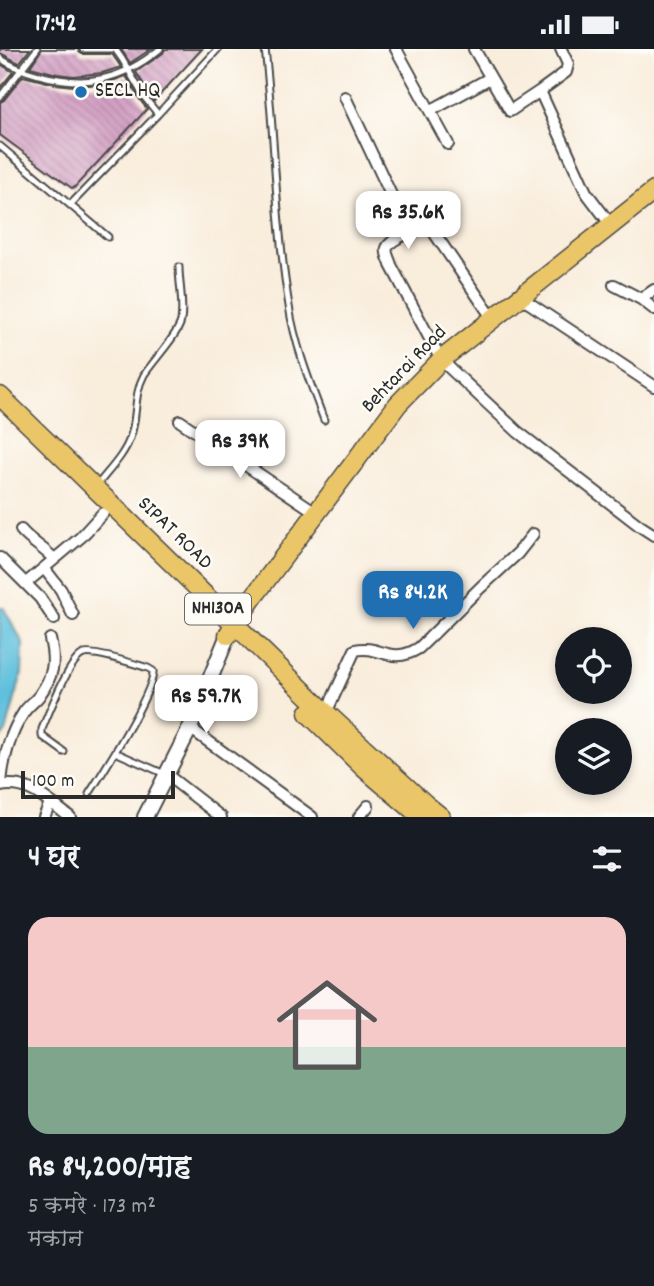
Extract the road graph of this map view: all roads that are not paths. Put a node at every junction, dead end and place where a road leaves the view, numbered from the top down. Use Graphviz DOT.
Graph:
graph roads {
  1 [pos="37,49"];
  2 [pos="83,49"];
  3 [pos="115,49"];
  4 [pos="160,49"];
  5 [pos="218,49"];
  6 [pos="265,49"];
  7 [pos="396,49"];
  8 [pos="474,49"];
  9 [pos="561,49"];
  10 [pos="0,58"];
  11 [pos="20,70"];
  12 [pos="129,71"];
  13 [pos="490,78"];
  14 [pos="540,91"];
  15 [pos="0,97"];
  16 [pos="345,97"];
  17 [pos="430,111"];
  18 [pos="158,114"];
  19 [pos="448,144"];
  20 [pos="0,146"];
  21 [pos="654,191"];
  22 [pos="70,205"];
  23 [pos="611,225"];
  24 [pos="409,233"];
  25 [pos="108,237"];
  26 [pos="179,267"];
  27 [pos="614,285"];
  28 [pos="654,290"];
  29 [pos="520,297"];
  30 [pos="641,299"];
  31 [pos="654,309"];
  32 [pos="493,319"];
  33 [pos="441,360"];
  34 [pos="654,386"];
  35 [pos="0,396"];
  36 [pos="0,413"];
  37 [pos="324,419"];
  38 [pos="180,421"];
  39 [pos="95,489"];
  40 [pos="103,513"];
  41 [pos="317,513"];
  42 [pos="21,530"];
  43 [pos="533,534"];
  44 [pos="654,535"];
  45 [pos="0,558"];
  46 [pos="54,559"];
  47 [pos="44,568"];
  48 [pos="26,583"];
  49 [pos="73,615"];
  50 [pos="54,619"];
  51 [pos="231,630"];
  52 [pos="50,639"];
  53 [pos="326,713"];
  54 [pos="190,728"];
  55 [pos="64,752"];
  56 [pos="115,752"];
  57 [pos="167,775"];
  58 [pos="1,786"];
  59 [pos="89,794"];
  60 [pos="50,803"];
  61 [pos="368,806"];
  62 [pos="44,817"];
  63 [pos="70,817"];
  64 [pos="145,817"];
  65 [pos="221,817"];
  66 [pos="312,817"];
  67 [pos="359,817"];
  68 [pos="422,817"];
  69 [pos="441,817"];
  1 -- 11 [label="lane"];
  2 -- 3 [label="lane"];
  3 -- 12 [label="lane"];
  4 -- 12 [label="lane"];
  5 -- 18 [label="lane"];
  6 -- 37 [label="lane"];
  7 -- 17 [label="street"];
  8 -- 13 [label="street"];
  9 -- 14 [label="street"];
  10 -- 11 [label="lane"];
  11 -- 12 [label="lane"];
  11 -- 15 [label="lane"];
  12 -- 18 [label="lane"];
  13 -- 14 [label="street"];
  13 -- 17 [label="street"];
  14 -- 23 [label="street"];
  16 -- 24 [label="street"];
  17 -- 19 [label="street"];
  18 -- 22 [label="lane"];
  20 -- 22 [label="lane"];
  21 -- 23 [label="main road, Behtarai Road"];
  22 -- 25 [label="lane"];
  23 -- 29 [label="main road, Behtarai Road"];
  24 -- 32 [label="street"];
  24 -- 33 [label="street"];
  26 -- 39 [label="lane"];
  27 -- 30 [label="street"];
  28 -- 30 [label="street"];
  29 -- 32 [label="main road, Behtarai Road"];
  29 -- 34 [label="street"];
  30 -- 31 [label="street"];
  32 -- 33 [label="main road, Behtarai Road"];
  33 -- 41 [label="main road, Behtarai Road"];
  33 -- 44 [label="street"];
  35 -- 39 [label="main road, SIPAT ROAD / NH130A"];
  36 -- 40 [label="main road, SIPAT ROAD / NH130A"];
  38 -- 41 [label="street"];
  39 -- 51 [label="main road, SIPAT ROAD / NH130A"];
  40 -- 46 [label="street"];
  40 -- 51 [label="main road, SIPAT ROAD / NH130A"];
  41 -- 51 [label="main road, Behtarai Road"];
  42 -- 46 [label="street"];
  43 -- 53 [label="street"];
  45 -- 48 [label="street"];
  46 -- 47 [label="street"];
  47 -- 48 [label="street"];
  47 -- 49 [label="street"];
  48 -- 50 [label="street"];
  51 -- 53 [label="main road, SIPAT ROAD / NH130A"];
  51 -- 54 [label="street"];
  51 -- 68 [label="main road, SIPAT ROAD / NH130A"];
  52 -- 58 [label="street"];
  53 -- 69 [label="main road, SIPAT ROAD / NH130A"];
  54 -- 57 [label="street"];
  54 -- 66 [label="street"];
  55 -- 56 [label="lane"];
  56 -- 57 [label="lane"];
  56 -- 59 [label="lane"];
  57 -- 64 [label="street"];
  57 -- 65 [label="street"];
  58 -- 60 [label="street"];
  60 -- 62 [label="street"];
  60 -- 63 [label="street"];
  61 -- 67 [label="street"];
}
